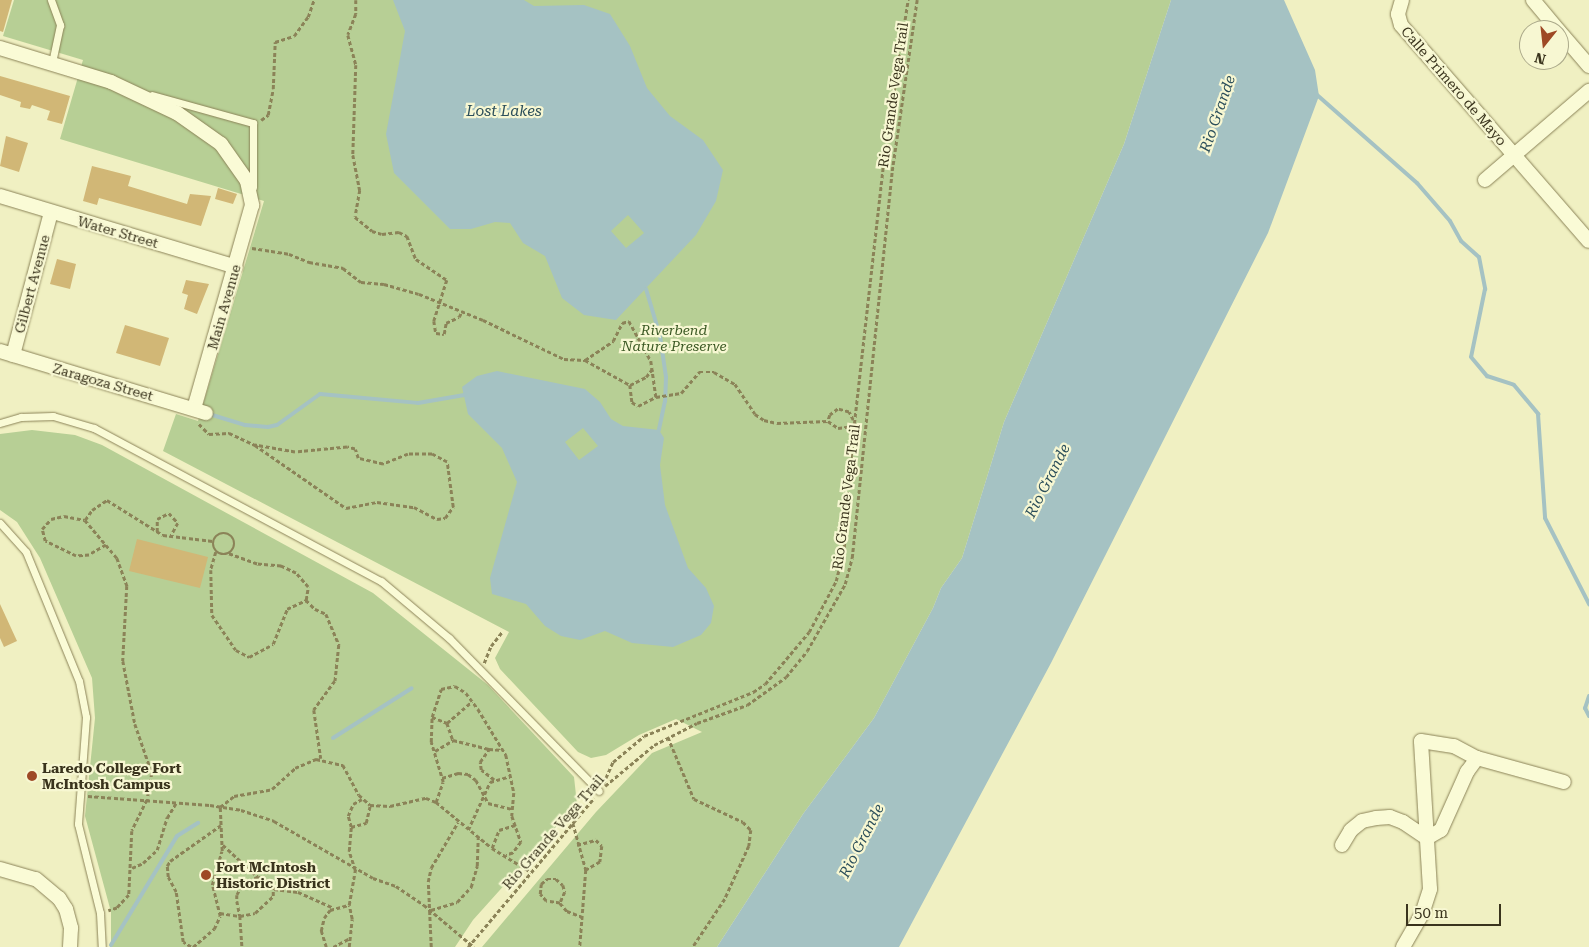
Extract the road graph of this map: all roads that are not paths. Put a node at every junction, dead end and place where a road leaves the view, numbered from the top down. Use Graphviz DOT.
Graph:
graph roads {
  1 [pos="51,0"];
  2 [pos="1402,0"];
  3 [pos="1532,0"];
  4 [pos="1550,20"];
  5 [pos="1569,42"];
  6 [pos="0,48"];
  7 [pos="52,64"];
  8 [pos="1589,66"];
  9 [pos="111,82"];
  10 [pos="1589,91"];
  11 [pos="1514,155"];
  12 [pos="1485,180"];
  13 [pos="0,196"];
  14 [pos="252,205"];
  15 [pos="51,212"];
  16 [pos="1589,241"];
  17 [pos="236,267"];
  18 [pos="7,353"];
  19 [pos="200,413"];
  20 [pos="0,423"];
  21 [pos="0,523"];
  22 [pos="1477,758"];
  23 [pos="1564,782"];
  24 [pos="600,791"];
  25 [pos="1428,838"];
  26 [pos="1342,845"];
  27 [pos="0,869"];
  28 [pos="70,947"];
  29 [pos="102,947"];
  30 [pos="1403,947"];
  1 -- 7 [label="lane"];
  2 -- 11 [label="street, Calle Primero de Mayo"];
  3 -- 4 [label="street"];
  5 -- 8 [label="street"];
  6 -- 7 [label="street"];
  7 -- 9 [label="street"];
  9 -- 14 [label="street"];
  9 -- 14 [label="lane"];
  10 -- 11 [label="street"];
  11 -- 12 [label="street"];
  11 -- 16 [label="street, Calle Primero de Mayo"];
  13 -- 15 [label="street, Water Street"];
  14 -- 17 [label="street, Main Avenue"];
  15 -- 17 [label="street, Water Street"];
  15 -- 18 [label="street, Gilbert Avenue"];
  17 -- 19 [label="street, Main Avenue"];
  18 -- 19 [label="street, Zaragoza Street"];
  20 -- 24 [label="lane"];
  21 -- 29 [label="lane"];
  22 -- 23 [label="street"];
  22 -- 25 [label="street"];
  22 -- 25 [label="street"];
  25 -- 26 [label="street"];
  25 -- 30 [label="street"];
  27 -- 28 [label="street"];
}
